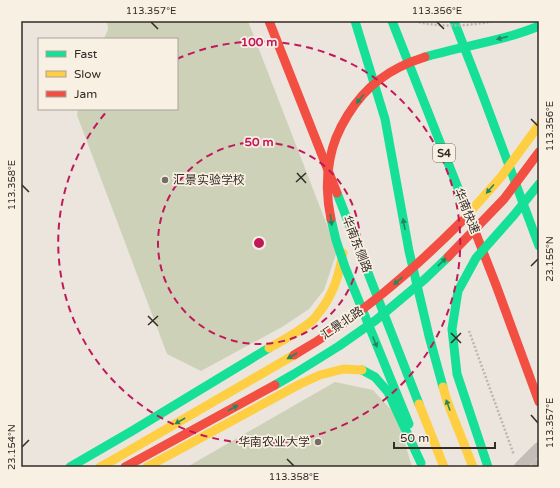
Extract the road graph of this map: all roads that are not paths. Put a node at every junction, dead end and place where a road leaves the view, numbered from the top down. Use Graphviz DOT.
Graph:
graph roads {
  1 [pos="270,21"];
  2 [pos="355,21"];
  3 [pos="392,21"];
  4 [pos="454,21"];
  5 [pos="539,26"];
  6 [pos="539,125"];
  7 [pos="539,152"];
  8 [pos="334,183"];
  9 [pos="539,184"];
  10 [pos="539,246"];
  11 [pos="538,400"];
  12 [pos="539,448"];
  13 [pos="518,463"];
  14 [pos="422,465"];
  15 [pos="70,467"];
  16 [pos="100,467"];
  17 [pos="125,467"];
  18 [pos="147,467"];
  19 [pos="444,467"];
  20 [pos="472,467"];
  21 [pos="488,467"];
  1 -- 8 [label="main road, 华南东侧路"];
  20 -- 2 [label="main road, one-way"];
  3 -- 11 [label="main road, 华南快速 / S4"];
  4 -- 10 [label="main road"];
  5 -- 14 [label="main road, one-way, bridge"];
  6 -- 16 [label="main road, 汇景北路, one-way, bridge"];
  17 -- 7 [label="main road, 汇景北路, one-way, bridge"];
  8 -- 15 [label="main road"];
  8 -- 19 [label="main road, 华南东侧路"];
  9 -- 21 [label="main road, bridge"];
  12 -- 13 [label="street"];
  14 -- 18 [label="main road"];
}
